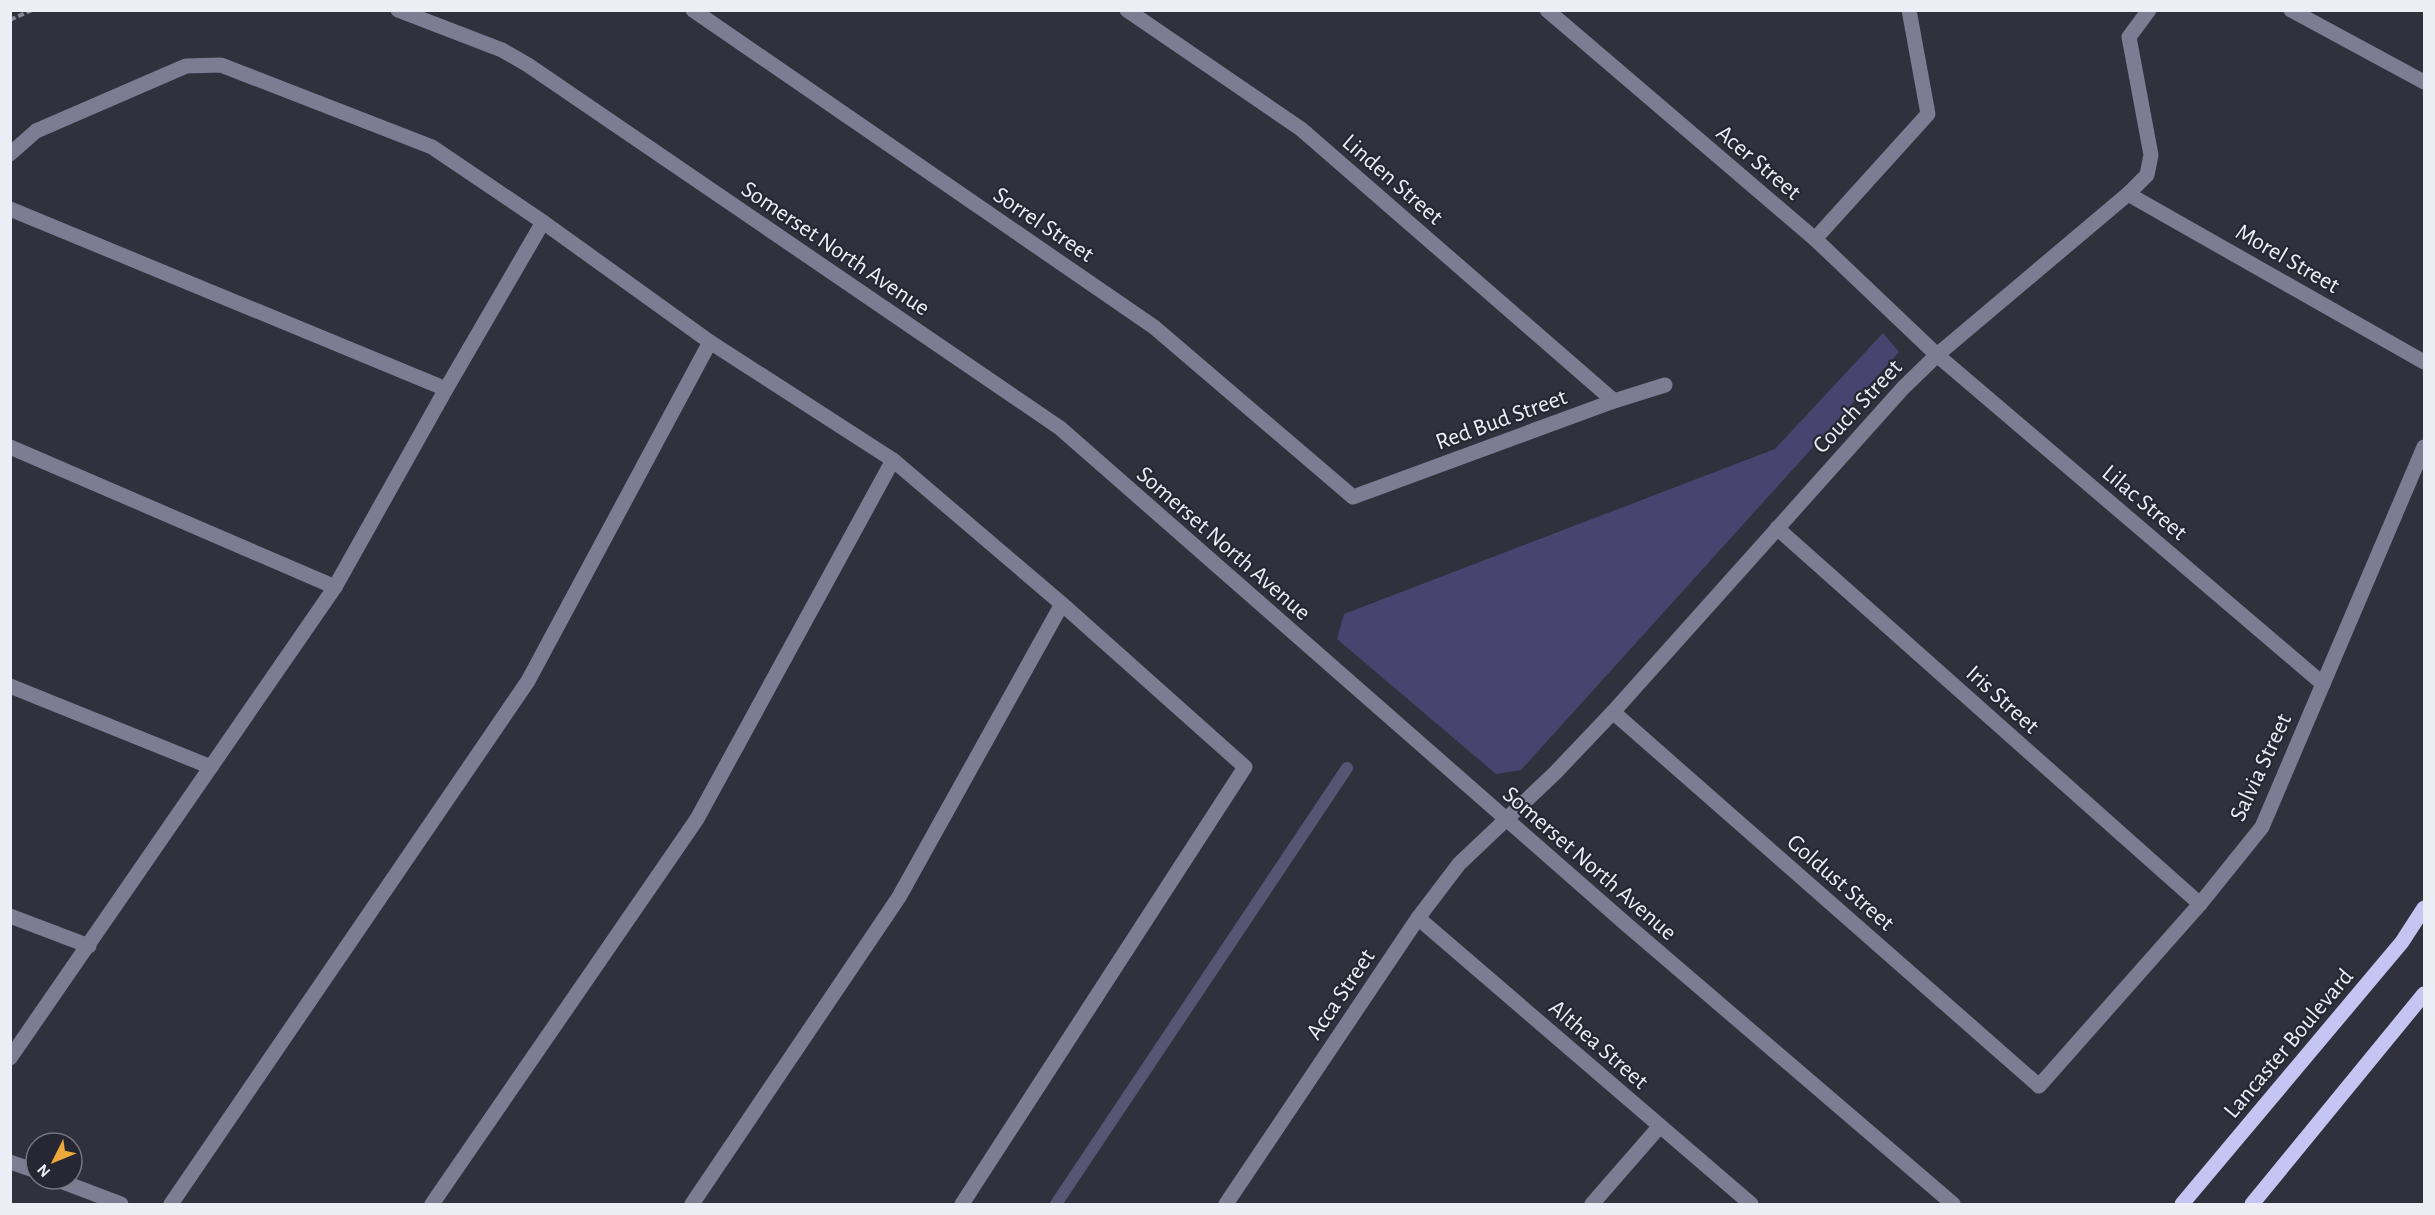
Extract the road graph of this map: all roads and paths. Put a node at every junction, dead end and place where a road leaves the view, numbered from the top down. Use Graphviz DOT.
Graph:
graph roads {
  1 [pos="32,10"];
  2 [pos="398,10"];
  3 [pos="693,10"];
  4 [pos="1127,10"];
  5 [pos="1547,10"];
  6 [pos="1908,10"];
  7 [pos="2149,10"];
  8 [pos="2291,10"];
  9 [pos="10,20"];
  10 [pos="2424,82"];
  11 [pos="10,154"];
  12 [pos="2128,194"];
  13 [pos="10,209"];
  14 [pos="543,222"];
  15 [pos="1815,239"];
  16 [pos="710,342"];
  17 [pos="1937,354"];
  18 [pos="2424,362"];
  19 [pos="1665,385"];
  20 [pos="446,388"];
  21 [pos="1614,401"];
  22 [pos="10,447"];
  23 [pos="2424,447"];
  24 [pos="893,460"];
  25 [pos="1353,497"];
  26 [pos="1777,528"];
  27 [pos="335,587"];
  28 [pos="1062,604"];
  29 [pos="2323,684"];
  30 [pos="10,686"];
  31 [pos="1613,712"];
  32 [pos="211,767"];
  33 [pos="1506,819"];
  34 [pos="2200,904"];
  35 [pos="2424,908"];
  36 [pos="10,916"];
  37 [pos="1418,918"];
  38 [pos="89,946"];
  39 [pos="2424,994"];
  40 [pos="10,1058"];
  41 [pos="2039,1086"];
  42 [pos="1660,1126"];
  43 [pos="84,1190"];
  44 [pos="121,1204"];
  45 [pos="171,1204"];
  46 [pos="432,1204"];
  47 [pos="692,1204"];
  48 [pos="962,1204"];
  49 [pos="1226,1204"];
  50 [pos="1592,1204"];
  51 [pos="1751,1204"];
  52 [pos="1953,1204"];
  53 [pos="2182,1204"];
  54 [pos="2252,1204"];
  1 -- 9 [label="path"];
  2 -- 33 [label="street, Somerset North Avenue"];
  3 -- 25 [label="street, Sorrel Street"];
  4 -- 21 [label="street, Linden Street"];
  5 -- 15 [label="street, Acer Street"];
  6 -- 15 [label="street"];
  7 -- 12 [label="street, Couch Street"];
  8 -- 10 [label="street"];
  11 -- 14 [label="street"];
  12 -- 17 [label="street, Couch Street"];
  12 -- 18 [label="street, Morel Street"];
  13 -- 20 [label="street"];
  14 -- 16 [label="street"];
  14 -- 20 [label="street"];
  15 -- 17 [label="street, Acer Street"];
  16 -- 24 [label="street"];
  16 -- 45 [label="street"];
  17 -- 26 [label="street, Couch Street"];
  17 -- 29 [label="street, Lilac Street"];
  19 -- 21 [label="street, Red Bud Street"];
  20 -- 27 [label="street"];
  21 -- 25 [label="street, Red Bud Street"];
  22 -- 27 [label="street"];
  23 -- 29 [label="street, Salvia Street"];
  24 -- 28 [label="street"];
  24 -- 46 [label="street"];
  26 -- 31 [label="street, Couch Street"];
  26 -- 34 [label="street, Iris Street"];
  27 -- 32 [label="street"];
  28 -- 47 [label="street"];
  28 -- 48 [label="street"];
  29 -- 34 [label="street, Salvia Street"];
  30 -- 32 [label="street"];
  31 -- 33 [label="street, Couch Street"];
  31 -- 41 [label="street, Goldust Street"];
  32 -- 38 [label="street"];
  33 -- 37 [label="street, Acca Street"];
  33 -- 52 [label="street, Somerset North Avenue"];
  34 -- 41 [label="street, Salvia Street"];
  35 -- 53 [label="main road, Lancaster Boulevard"];
  36 -- 38 [label="street"];
  37 -- 42 [label="street, Althea Street"];
  37 -- 49 [label="street, Acca Street"];
  38 -- 40 [label="street"];
  39 -- 54 [label="main road"];
  42 -- 50 [label="street"];
  42 -- 51 [label="street, Althea Street"];
  43 -- 44 [label="street"];
}
